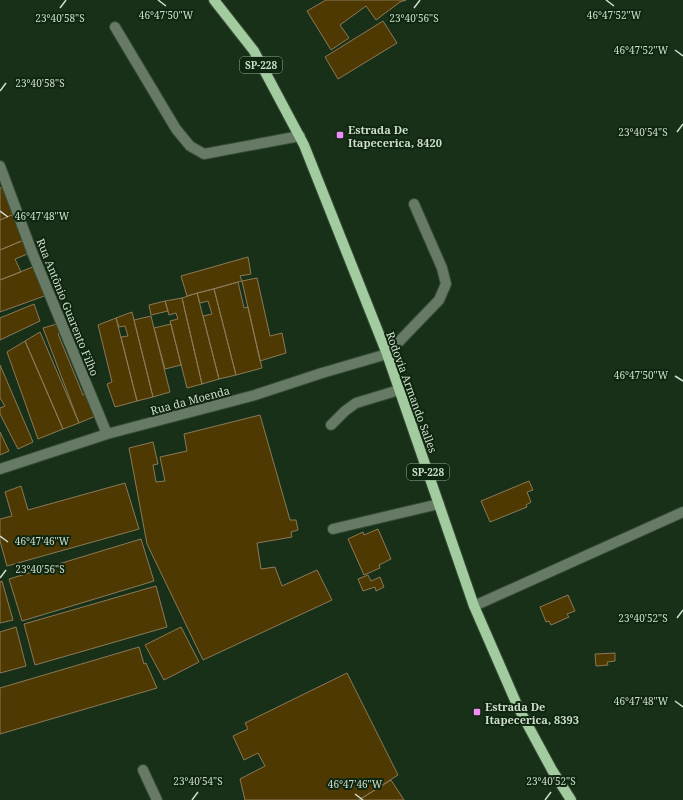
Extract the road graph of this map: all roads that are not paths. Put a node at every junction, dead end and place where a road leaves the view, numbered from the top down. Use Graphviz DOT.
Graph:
graph roads {
  1 [pos="214,0"];
  2 [pos="115,27"];
  3 [pos="300,136"];
  4 [pos="0,166"];
  5 [pos="414,204"];
  6 [pos="387,354"];
  7 [pos="399,390"];
  8 [pos="331,425"];
  9 [pos="108,434"];
  10 [pos="0,469"];
  11 [pos="439,504"];
  12 [pos="683,512"];
  13 [pos="333,529"];
  14 [pos="474,606"];
  15 [pos="143,770"];
  16 [pos="157,800"];
  17 [pos="571,800"];
  1 -- 3 [label="main road, Rodovia Armando Salles / SP-228"];
  2 -- 3 [label="street"];
  3 -- 6 [label="main road, Rodovia Armando Salles / SP-228"];
  4 -- 9 [label="street, Rua Antônio Guarento Filho"];
  5 -- 6 [label="street"];
  6 -- 7 [label="main road, Rodovia Armando Salles / SP-228"];
  6 -- 9 [label="street, Rua da Moenda"];
  7 -- 8 [label="street"];
  7 -- 11 [label="main road, Rodovia Armando Salles / SP-228"];
  9 -- 10 [label="street, Rua da Moenda"];
  11 -- 13 [label="street"];
  11 -- 14 [label="main road, Rodovia Armando Salles / SP-228"];
  12 -- 14 [label="street"];
  14 -- 17 [label="main road, Rodovia Armando Salles / SP-228"];
  15 -- 16 [label="street"];
}
